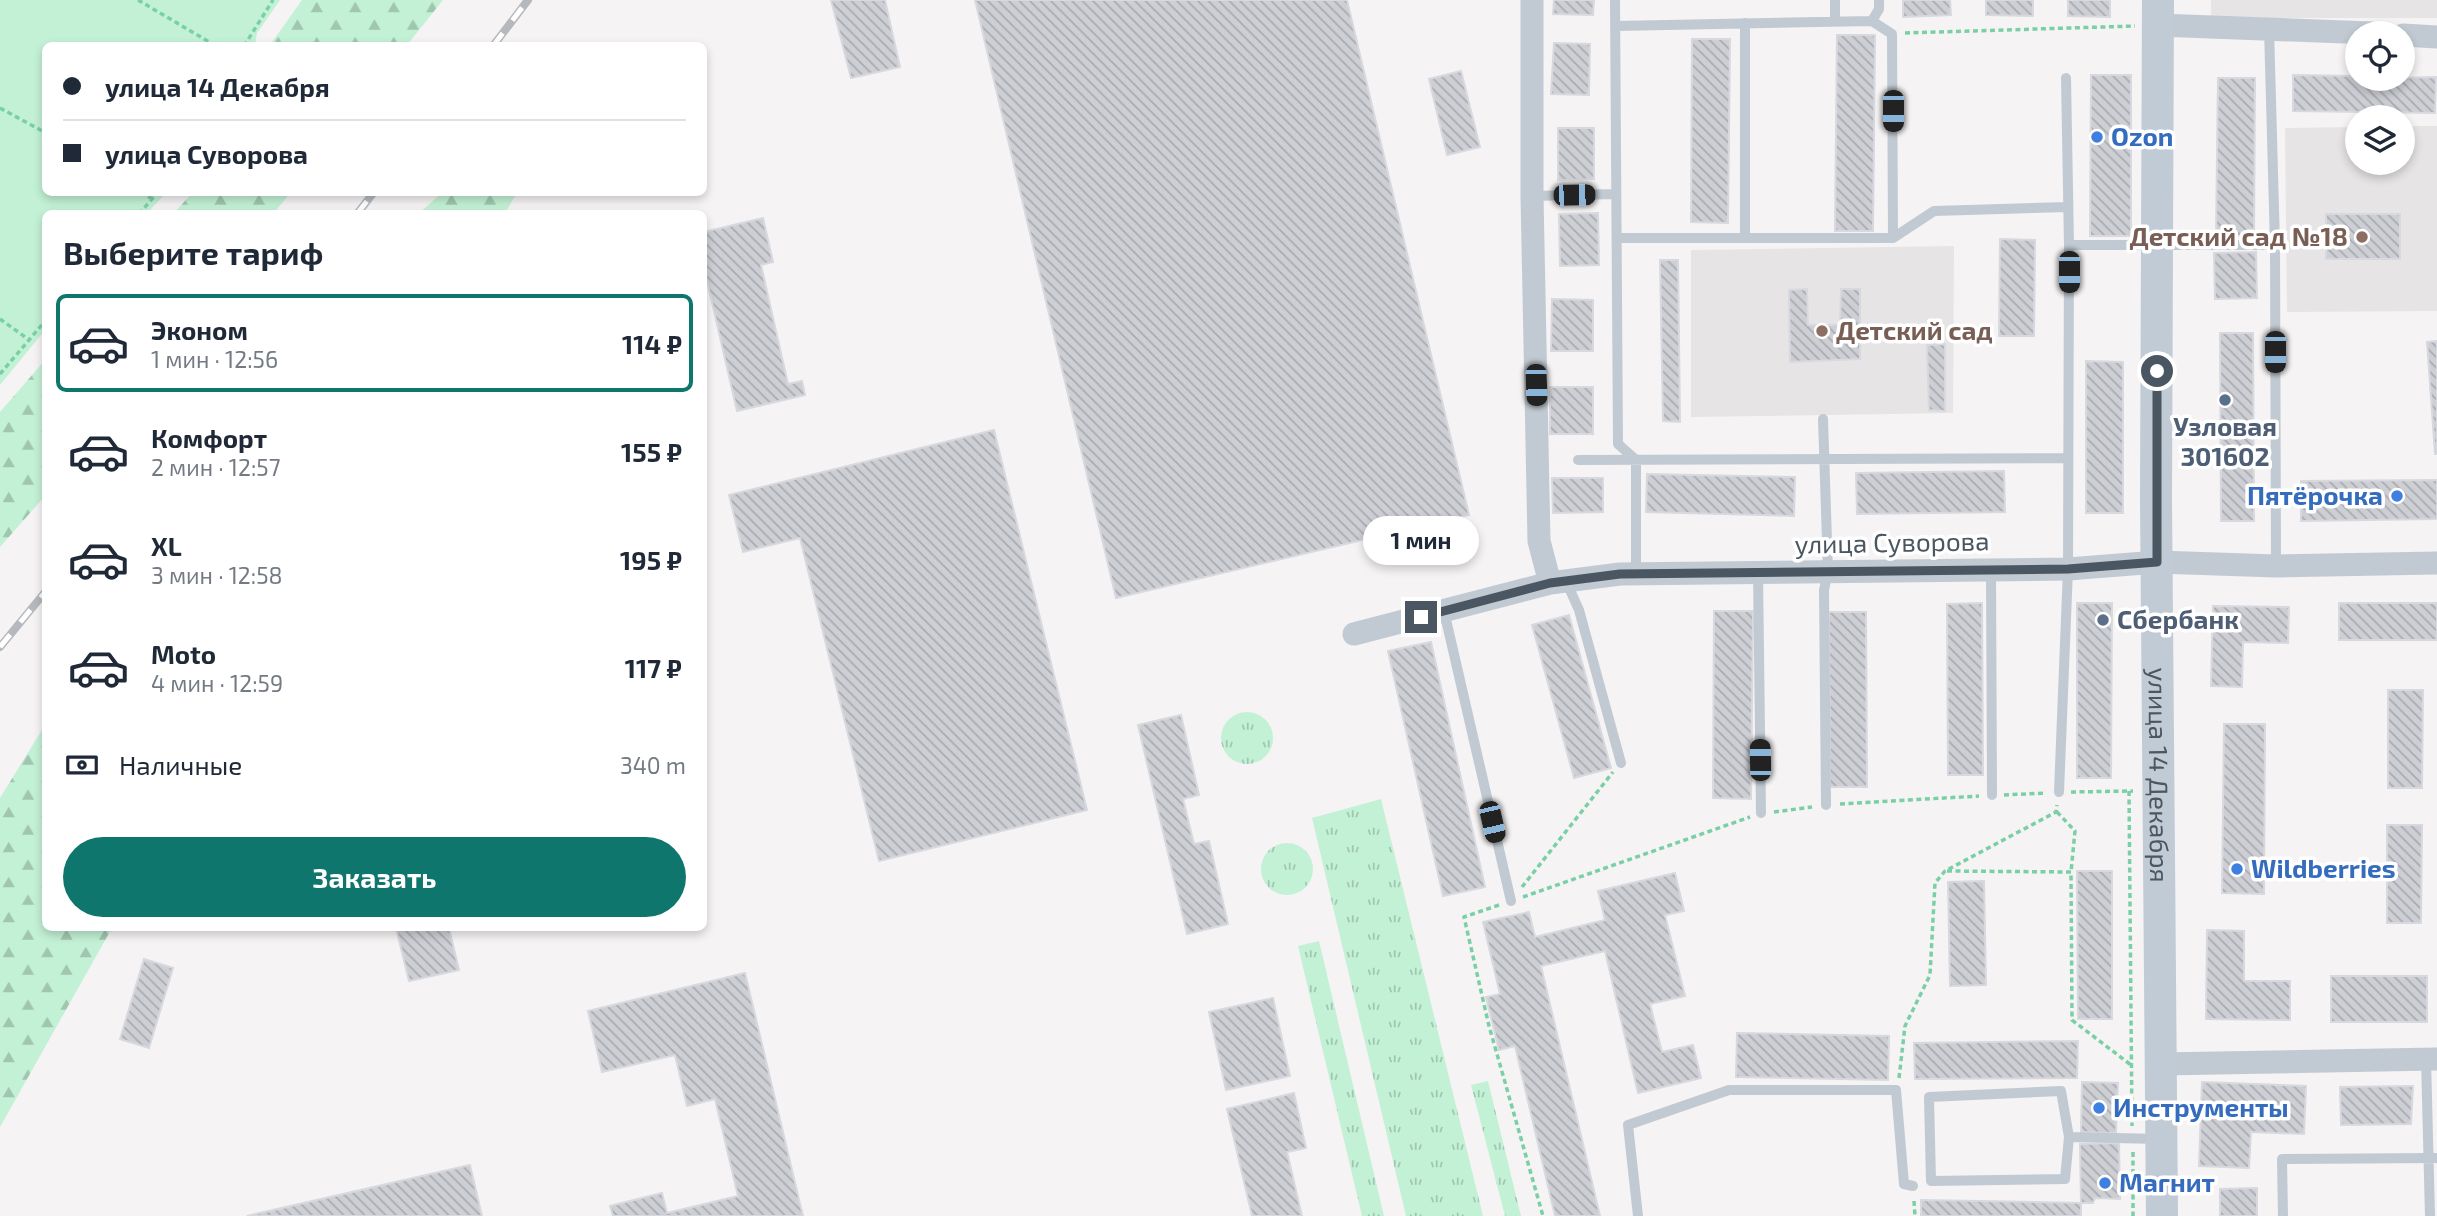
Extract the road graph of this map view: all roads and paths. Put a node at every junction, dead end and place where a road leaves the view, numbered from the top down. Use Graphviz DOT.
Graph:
graph roads {
  1 [pos="138,0"];
  2 [pos="273,0"];
  3 [pos="1532,0"];
  4 [pos="1615,0"];
  5 [pos="1835,0"];
  6 [pos="1879,0"];
  7 [pos="2158,12"];
  8 [pos="1835,21"];
  9 [pos="1872,21"];
  10 [pos="1745,23"];
  11 [pos="1616,26"];
  12 [pos="2269,28"];
  13 [pos="2345,32"];
  14 [pos="1892,34"];
  15 [pos="2415,36"];
  16 [pos="2437,37"];
  17 [pos="209,42"];
  18 [pos="247,42"];
  19 [pos="2066,78"];
  20 [pos="0,108"];
  21 [pos="42,131"];
  22 [pos="1616,194"];
  23 [pos="147,196"];
  24 [pos="155,196"];
  25 [pos="1532,196"];
  26 [pos="152,199"];
  27 [pos="2067,207"];
  28 [pos="142,210"];
  29 [pos="1745,238"];
  30 [pos="1894,238"];
  31 [pos="1617,239"];
  32 [pos="2157,244"];
  33 [pos="2069,245"];
  34 [pos="2275,245"];
  35 [pos="0,319"];
  36 [pos="42,324"];
  37 [pos="28,339"];
  38 [pos="0,374"];
  39 [pos="1823,419"];
  40 [pos="2067,458"];
  41 [pos="1825,459"];
  42 [pos="1578,460"];
  43 [pos="1636,460"];
  44 [pos="2157,562"];
  45 [pos="2437,564"];
  46 [pos="2276,566"];
  47 [pos="2068,569"];
  48 [pos="1991,570"];
  49 [pos="1758,572"];
  50 [pos="1828,572"];
  51 [pos="1636,574"];
  52 [pos="1558,582"];
  53 [pos="1444,611"];
  54 [pos="1354,634"];
  55 [pos="1621,763"];
  56 [pos="2144,791"];
  57 [pos="2059,793"];
  58 [pos="1992,795"];
  59 [pos="1826,805"];
  60 [pos="2056,811"];
  61 [pos="1761,813"];
  62 [pos="1945,871"];
  63 [pos="2070,872"];
  64 [pos="1511,901"];
  65 [pos="2432,1059"];
  66 [pos="2147,1065"];
  67 [pos="1896,1090"];
  68 [pos="2069,1137"];
  69 [pos="2143,1140"];
  70 [pos="2433,1158"];
  71 [pos="1913,1186"];
  72 [pos="1543,1216"];
  73 [pos="1638,1216"];
  74 [pos="2133,1216"];
  75 [pos="2162,1216"];
  76 [pos="2283,1216"];
  77 [pos="2430,1216"];
  1 -- 17 [label="path"];
  2 -- 18 [label="path"];
  3 -- 25 [label="street"];
  4 -- 11 [label="lane"];
  5 -- 8 [label="lane"];
  6 -- 9 [label="lane"];
  7 -- 12 [label="street"];
  7 -- 14 [label="path"];
  7 -- 32 [label="main road, улица 14 Декабря"];
  8 -- 9 [label="lane"];
  8 -- 10 [label="lane"];
  9 -- 14 [label="lane"];
  10 -- 11 [label="lane"];
  10 -- 29 [label="lane"];
  11 -- 22 [label="lane"];
  12 -- 13 [label="street"];
  12 -- 34 [label="lane"];
  14 -- 30 [label="lane"];
  15 -- 16 [label="street"];
  19 -- 27 [label="lane"];
  20 -- 21 [label="path"];
  22 -- 25 [label="lane"];
  22 -- 31 [label="lane"];
  23 -- 26 [label="path"];
  24 -- 26 [label="path"];
  25 -- 52 [label="street"];
  26 -- 28 [label="path"];
  27 -- 30 [label="lane"];
  27 -- 33 [label="lane"];
  29 -- 30 [label="lane"];
  29 -- 31 [label="lane"];
  31 -- 43 [label="lane"];
  32 -- 33 [label="lane"];
  32 -- 34 [label="lane"];
  32 -- 44 [label="main road, улица 14 Декабря"];
  33 -- 40 [label="lane"];
  34 -- 46 [label="lane"];
  35 -- 37 [label="path"];
  36 -- 37 [label="path"];
  37 -- 38 [label="path"];
  39 -- 41 [label="lane"];
  40 -- 41 [label="lane"];
  40 -- 47 [label="lane"];
  41 -- 43 [label="lane"];
  41 -- 50 [label="lane"];
  42 -- 43 [label="lane"];
  43 -- 51 [label="lane"];
  44 -- 46 [label="street, улица Суворова"];
  44 -- 47 [label="street, улица Суворова"];
  44 -- 56 [label="main road, улица 14 Декабря"];
  45 -- 46 [label="street, улица Суворова"];
  47 -- 48 [label="street, улица Суворова"];
  47 -- 57 [label="lane"];
  48 -- 50 [label="street, улица Суворова"];
  48 -- 58 [label="lane"];
  49 -- 50 [label="street, улица Суворова"];
  49 -- 51 [label="street, улица Суворова"];
  49 -- 61 [label="lane"];
  50 -- 59 [label="lane"];
  51 -- 52 [label="street, улица Суворова"];
  52 -- 53 [label="street, улица Суворова"];
  52 -- 55 [label="lane"];
  53 -- 54 [label="street, улица Суворова"];
  53 -- 64 [label="lane"];
  55 -- 64 [label="path"];
  56 -- 57 [label="path"];
  56 -- 66 [label="main road, улица 14 Декабря"];
  56 -- 66 [label="path"];
  57 -- 58 [label="path"];
  57 -- 60 [label="path"];
  58 -- 59 [label="path"];
  59 -- 61 [label="path"];
  60 -- 62 [label="path"];
  60 -- 63 [label="path"];
  61 -- 64 [label="path"];
  62 -- 63 [label="path"];
  62 -- 67 [label="path"];
  63 -- 66 [label="path"];
  64 -- 72 [label="path"];
  65 -- 66 [label="street"];
  65 -- 70 [label="lane"];
  66 -- 69 [label="main road, улица 14 Декабря"];
  66 -- 69 [label="path"];
  67 -- 71 [label="lane"];
  67 -- 73 [label="lane"];
  68 -- 68 [label="lane"];
  68 -- 69 [label="lane"];
  69 -- 74 [label="path"];
  69 -- 75 [label="main road, улица 14 Декабря"];
  70 -- 76 [label="lane"];
  70 -- 77 [label="lane"];
}
